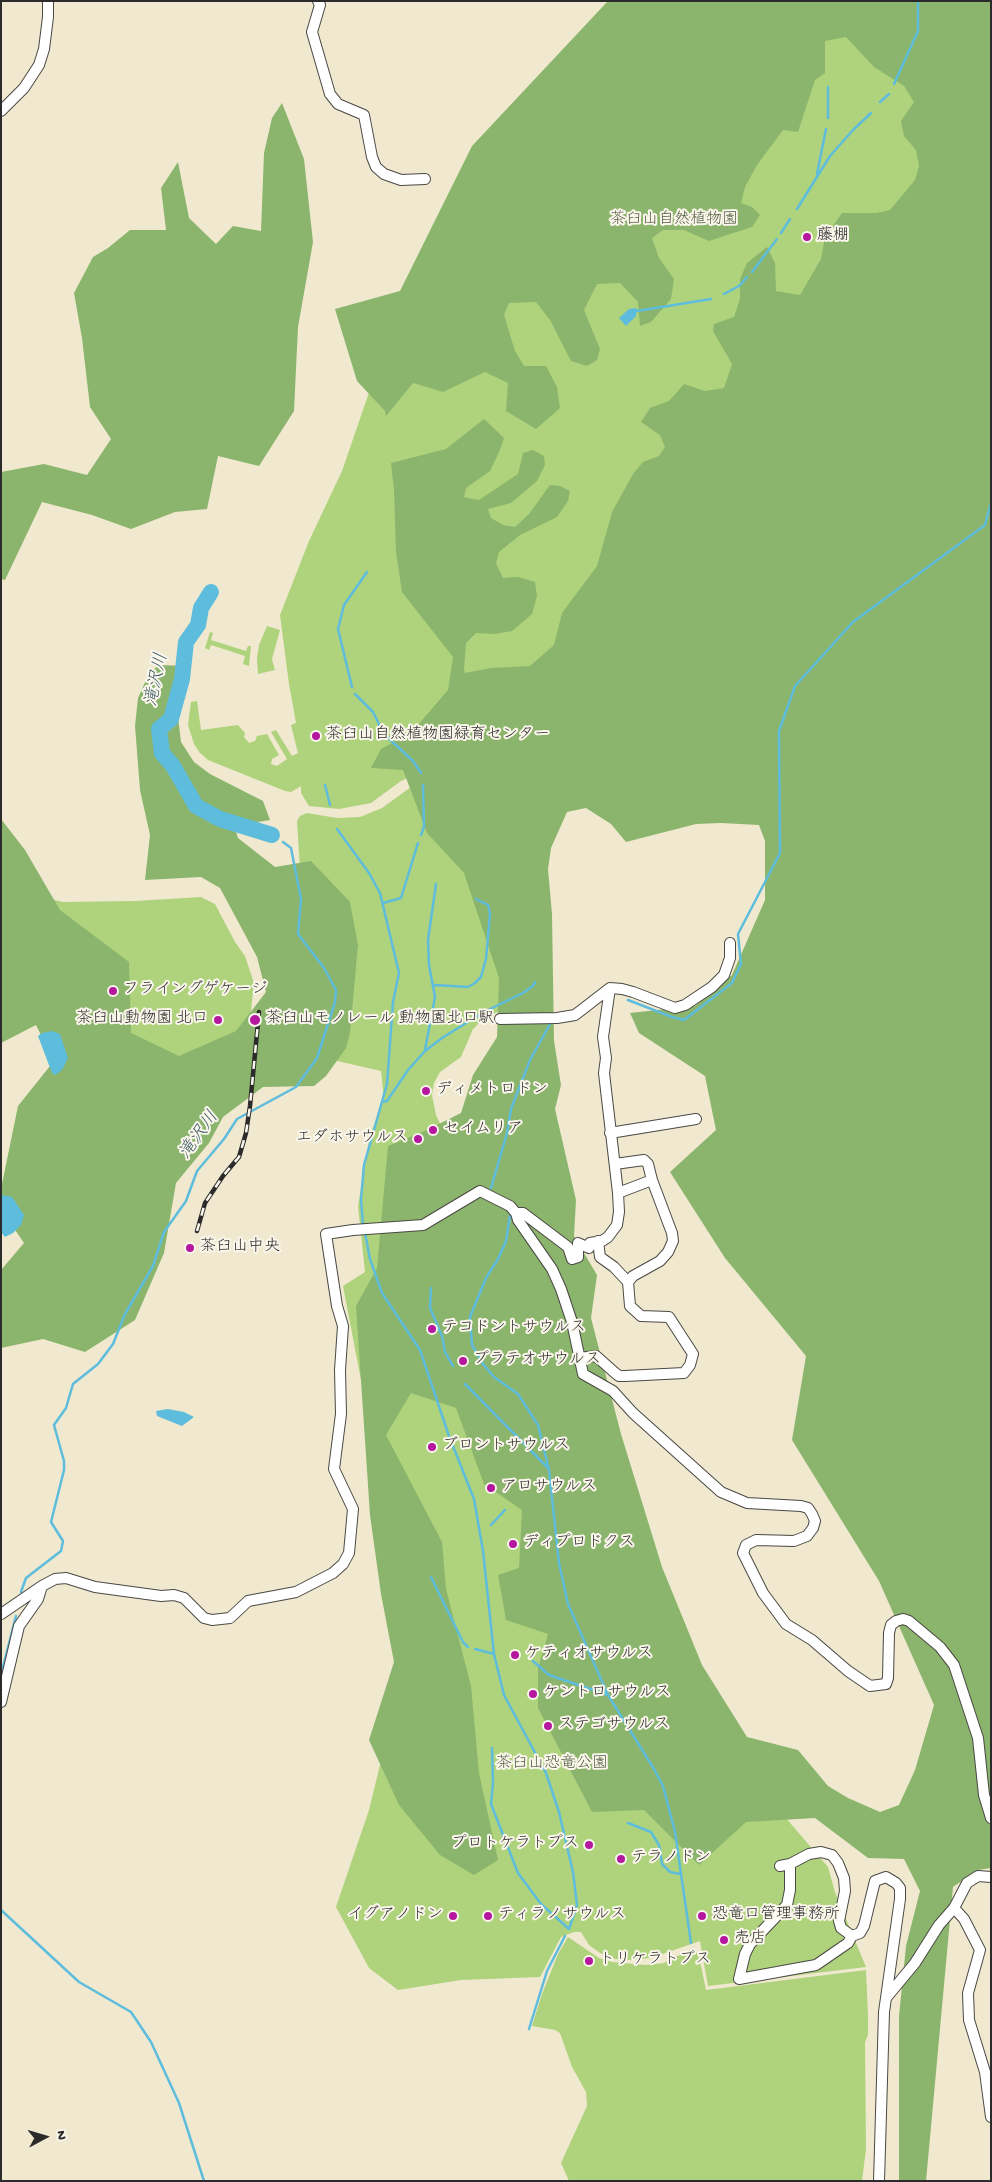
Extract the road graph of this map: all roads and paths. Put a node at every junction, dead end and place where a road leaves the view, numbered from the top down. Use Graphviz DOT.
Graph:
graph roads {
  1 [pos="48,1"];
  2 [pos="318,1"];
  3 [pos="1,111"];
  4 [pos="426,179"];
  5 [pos="730,943"];
  6 [pos="610,988"];
  7 [pos="500,1019"];
  8 [pos="696,1119"];
  9 [pos="610,1133"];
  10 [pos="615,1164"];
  11 [pos="652,1180"];
  12 [pos="618,1192"];
  13 [pos="516,1213"];
  14 [pos="598,1241"];
  15 [pos="628,1282"];
  16 [pos="579,1358"];
  17 [pos="42,1586"];
  18 [pos="1,1614"];
  19 [pos="1,1702"];
  20 [pos="991,1818"];
  21 [pos="991,1877"];
  22 [pos="954,1908"];
  23 [pos="852,1936"];
  24 [pos="886,1998"];
  25 [pos="991,2116"];
  26 [pos="879,2181"];
  1 -- 3 [label="street"];
  2 -- 4 [label="street"];
  5 -- 6 [label="street"];
  6 -- 7 [label="street"];
  6 -- 9 [label="street"];
  8 -- 9 [label="street"];
  9 -- 10 [label="street"];
  10 -- 11 [label="street"];
  10 -- 12 [label="street"];
  11 -- 12 [label="street"];
  11 -- 15 [label="street"];
  12 -- 14 [label="street"];
  13 -- 14 [label="street"];
  13 -- 16 [label="street"];
  13 -- 17 [label="street"];
  14 -- 15 [label="street"];
  15 -- 16 [label="street"];
  16 -- 20 [label="street"];
  17 -- 18 [label="street"];
  17 -- 19 [label="street"];
  21 -- 22 [label="street"];
  22 -- 24 [label="street"];
  22 -- 25 [label="street"];
  23 -- 23 [label="street"];
  23 -- 24 [label="street"];
  24 -- 26 [label="street"];
}
